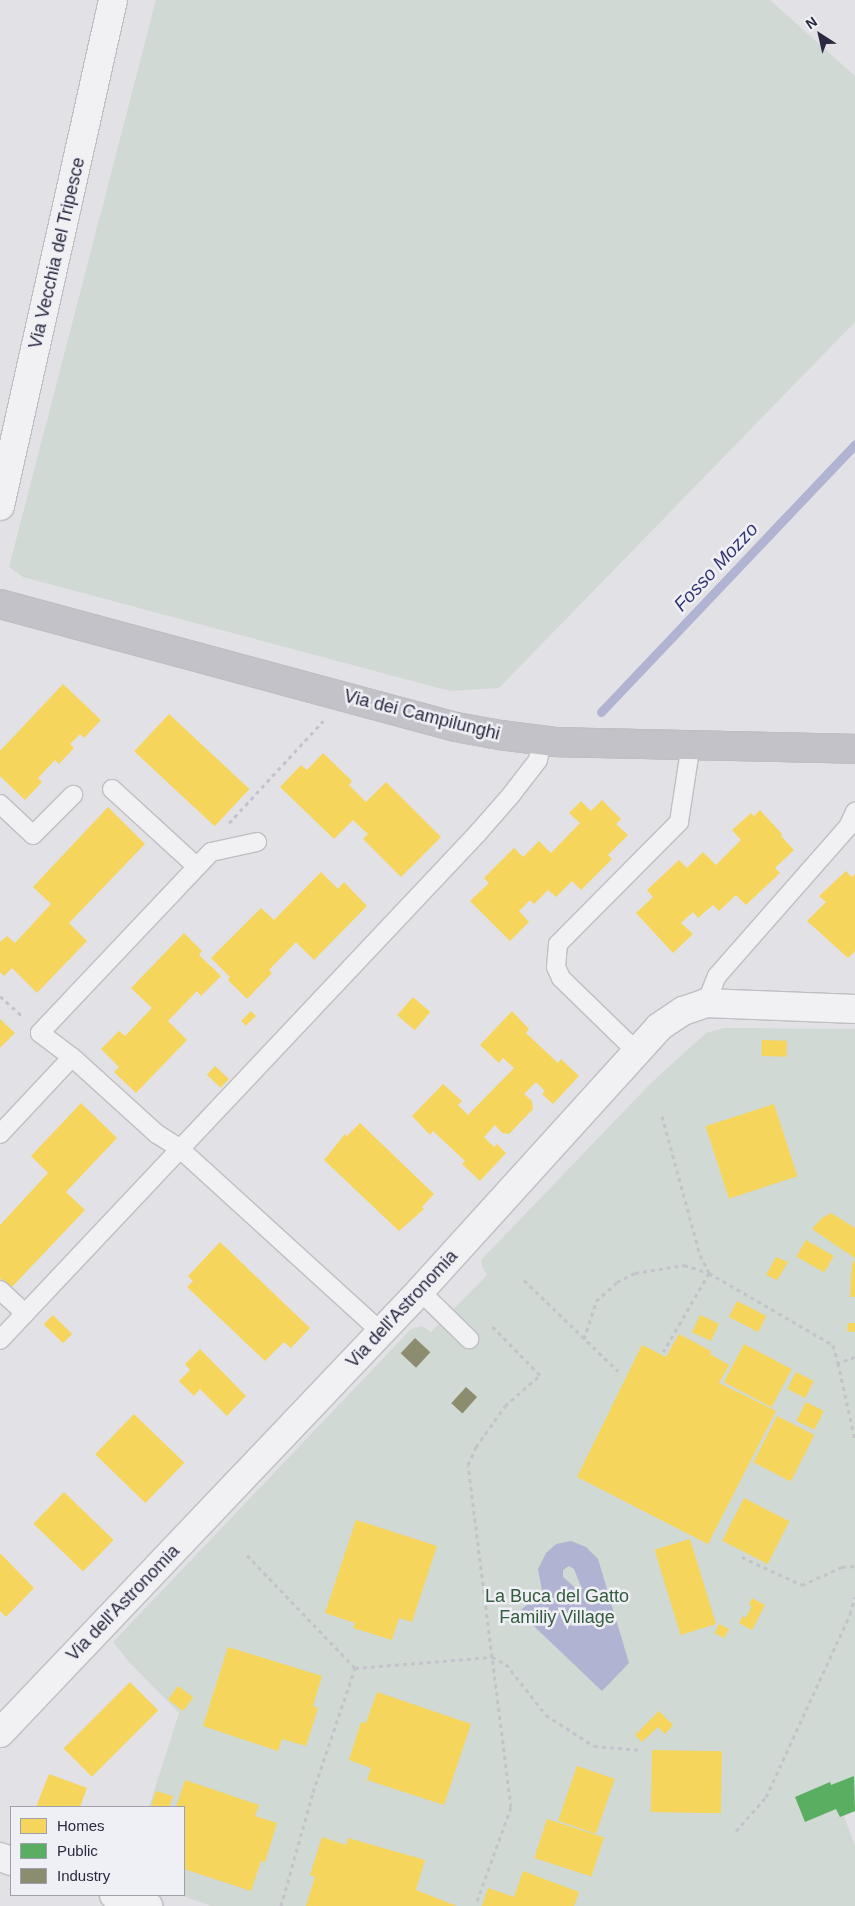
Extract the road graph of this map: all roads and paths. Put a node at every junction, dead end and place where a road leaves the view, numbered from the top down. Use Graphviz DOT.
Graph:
graph roads {
  1 [pos="113,0"];
  2 [pos="0,506"];
  3 [pos="0,604"];
  4 [pos="318,726"];
  5 [pos="542,741"];
  6 [pos="691,744"];
  7 [pos="855,749"];
  8 [pos="112,789"];
  9 [pos="73,795"];
  10 [pos="0,804"];
  11 [pos="855,812"];
  12 [pos="257,842"];
  13 [pos="211,852"];
  14 [pos="197,867"];
  15 [pos="706,1002"];
  16 [pos="855,1009"];
  17 [pos="637,1052"];
  18 [pos="72,1057"];
  19 [pos="662,1116"];
  20 [pos="0,1134"];
  21 [pos="179,1148"];
  22 [pos="709,1273"];
  23 [pos="524,1280"];
  24 [pos="0,1290"];
  25 [pos="420,1291"];
  26 [pos="25,1313"];
  27 [pos="487,1320"];
  28 [pos="381,1332"];
  29 [pos="469,1339"];
  30 [pos="584,1339"];
  31 [pos="0,1340"];
  32 [pos="663,1352"];
  33 [pos="855,1358"];
  34 [pos="838,1363"];
  35 [pos="618,1371"];
  36 [pos="855,1440"];
  37 [pos="247,1555"];
  38 [pos="742,1557"];
  39 [pos="855,1566"];
  40 [pos="855,1597"];
  41 [pos="492,1657"];
  42 [pos="355,1668"];
  43 [pos="0,1733"];
  44 [pos="641,1750"];
  45 [pos="736,1831"];
  46 [pos="117,1896"];
  47 [pos="477,1901"];
  48 [pos="148,1906"];
  49 [pos="281,1906"];
  1 -- 2 [label="street, Via Vecchia del Tripesce"];
  3 -- 5 [label="street, Via dei Campilunghi"];
  4 -- 13 [label="path"];
  5 -- 6 [label="street, Via dei Campilunghi"];
  5 -- 21 [label="lane"];
  6 -- 7 [label="street, Via dei Campilunghi"];
  6 -- 17 [label="lane"];
  8 -- 14 [label="lane"];
  9 -- 10 [label="lane"];
  11 -- 15 [label="lane"];
  12 -- 13 [label="lane"];
  13 -- 14 [label="lane"];
  14 -- 18 [label="lane"];
  15 -- 16 [label="street, Via dell'Astronomia"];
  15 -- 17 [label="street, Via dell'Astronomia"];
  17 -- 25 [label="street, Via dell'Astronomia"];
  18 -- 20 [label="lane"];
  18 -- 21 [label="lane"];
  19 -- 22 [label="path"];
  21 -- 26 [label="lane"];
  21 -- 28 [label="lane"];
  22 -- 30 [label="path"];
  22 -- 32 [label="path"];
  22 -- 34 [label="path"];
  23 -- 30 [label="path"];
  24 -- 26 [label="lane"];
  25 -- 28 [label="street, Via dell'Astronomia"];
  25 -- 29 [label="lane"];
  26 -- 31 [label="lane"];
  27 -- 41 [label="path"];
  28 -- 43 [label="street, Via dell'Astronomia"];
  30 -- 35 [label="path"];
  33 -- 34 [label="path"];
  34 -- 36 [label="path"];
  37 -- 42 [label="path"];
  38 -- 39 [label="path"];
  40 -- 45 [label="path"];
  41 -- 42 [label="path"];
  41 -- 44 [label="path"];
  41 -- 47 [label="path"];
  42 -- 49 [label="path"];
  46 -- 48 [label="street"];
}
